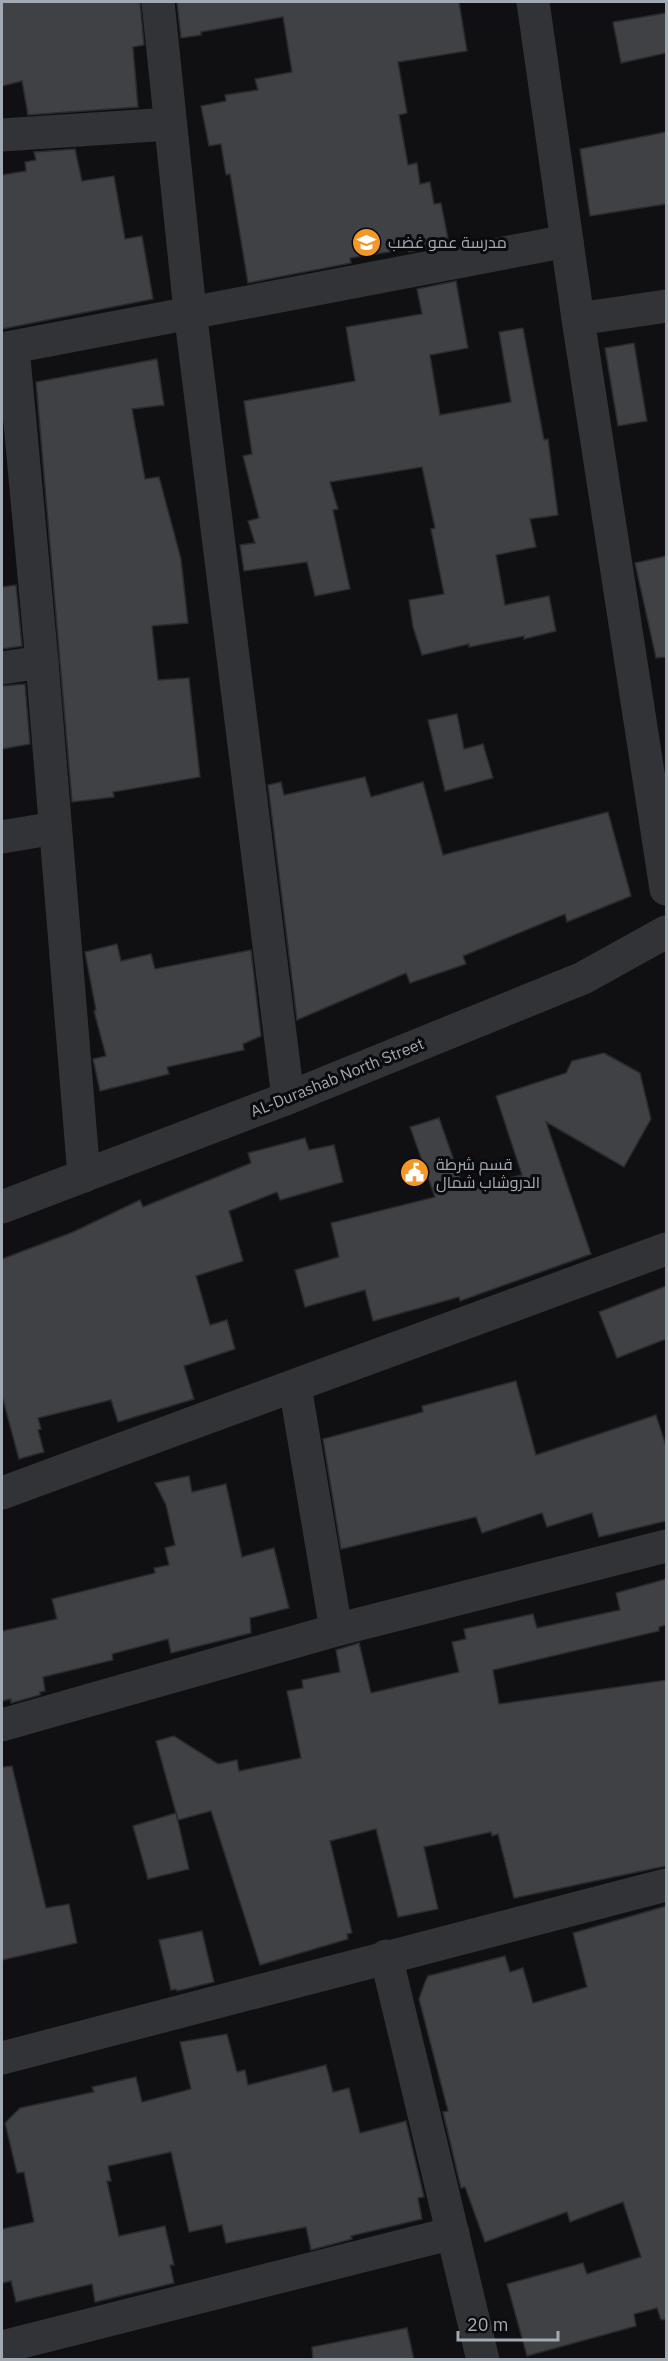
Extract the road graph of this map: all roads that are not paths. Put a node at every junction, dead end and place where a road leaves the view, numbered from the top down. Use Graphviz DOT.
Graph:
graph roads {
  1 [pos="158,2"];
  2 [pos="533,2"];
  3 [pos="170,124"];
  4 [pos="2,135"];
  5 [pos="567,241"];
  6 [pos="666,306"];
  7 [pos="190,311"];
  8 [pos="578,320"];
  9 [pos="7,348"];
  10 [pos="42,662"];
  11 [pos="2,668"];
  12 [pos="55,828"];
  13 [pos="2,837"];
  14 [pos="666,889"];
  15 [pos="666,932"];
  16 [pos="288,1098"];
  17 [pos="84,1176"];
  18 [pos="2,1207"];
  19 [pos="666,1250"];
  20 [pos="294,1386"];
  21 [pos="2,1493"];
  22 [pos="666,1546"];
  23 [pos="336,1630"];
  24 [pos="2,1725"];
  25 [pos="666,1886"];
  26 [pos="386,1956"];
  27 [pos="2,2058"];
  28 [pos="453,2233"];
  29 [pos="2,2347"];
  30 [pos="483,2360"];
  1 -- 3 [label="street"];
  2 -- 5 [label="street"];
  3 -- 4 [label="street"];
  3 -- 7 [label="street"];
  5 -- 7 [label="street"];
  5 -- 8 [label="street"];
  6 -- 8 [label="street"];
  7 -- 9 [label="street"];
  7 -- 16 [label="street"];
  8 -- 14 [label="street"];
  9 -- 10 [label="street"];
  10 -- 11 [label="street"];
  10 -- 12 [label="street"];
  12 -- 13 [label="street"];
  12 -- 17 [label="street"];
  15 -- 16 [label="street, AL-Durashab North Street"];
  16 -- 17 [label="street, AL-Durashab North Street"];
  17 -- 18 [label="street, AL-Durashab North Street"];
  19 -- 20 [label="street"];
  20 -- 21 [label="street"];
  20 -- 23 [label="street"];
  22 -- 23 [label="street"];
  23 -- 24 [label="street"];
  25 -- 26 [label="street"];
  26 -- 27 [label="street"];
  26 -- 28 [label="street"];
  28 -- 29 [label="street"];
  28 -- 30 [label="street"];
}
